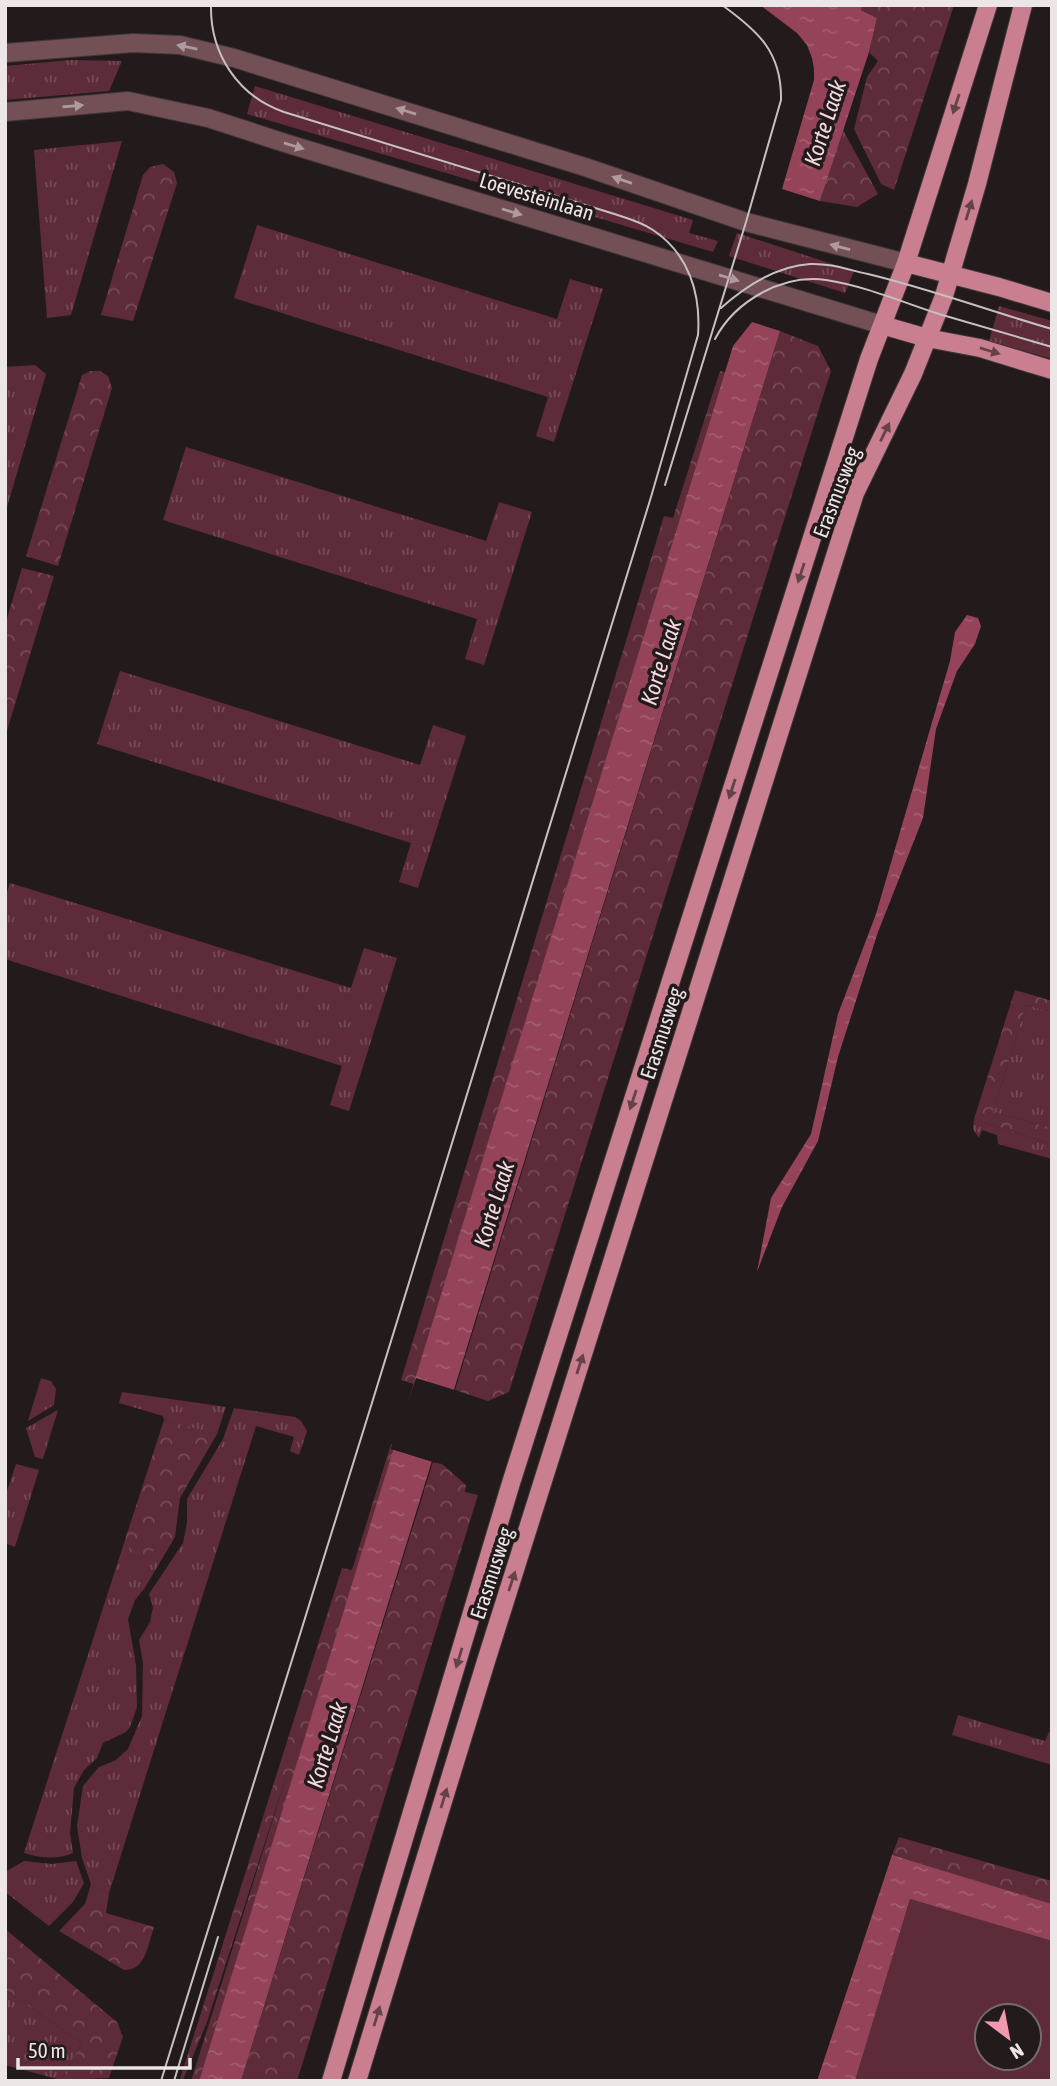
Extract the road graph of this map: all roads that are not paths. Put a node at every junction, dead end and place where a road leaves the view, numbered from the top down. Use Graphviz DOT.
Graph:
graph roads {
  1 [pos="988,5"];
  2 [pos="1023,5"];
  3 [pos="5,53"];
  4 [pos="5,112"];
  5 [pos="906,263"];
  6 [pos="950,275"];
  7 [pos="1052,303"];
  8 [pos="882,325"];
  9 [pos="927,338"];
  10 [pos="1052,370"];
  11 [pos="331,2081"];
  12 [pos="357,2081"];
  1 -- 5 [label="main road, Erasmusweg, one-way"];
  6 -- 2 [label="main road, Erasmusweg, one-way"];
  5 -- 3 [label="street, Loevesteinlaan, one-way"];
  4 -- 8 [label="street, Loevesteinlaan, one-way"];
  5 -- 6 [label="main road, Loevesteinlaan"];
  5 -- 8 [label="main road, Erasmusweg"];
  6 -- 7 [label="main road, Loevesteinlaan"];
  6 -- 9 [label="main road, Erasmusweg"];
  8 -- 9 [label="main road, Loevesteinlaan"];
  8 -- 11 [label="main road, Erasmusweg, one-way"];
  9 -- 10 [label="main road, Loevesteinlaan, one-way"];
  12 -- 9 [label="main road, Erasmusweg, one-way"];
}
